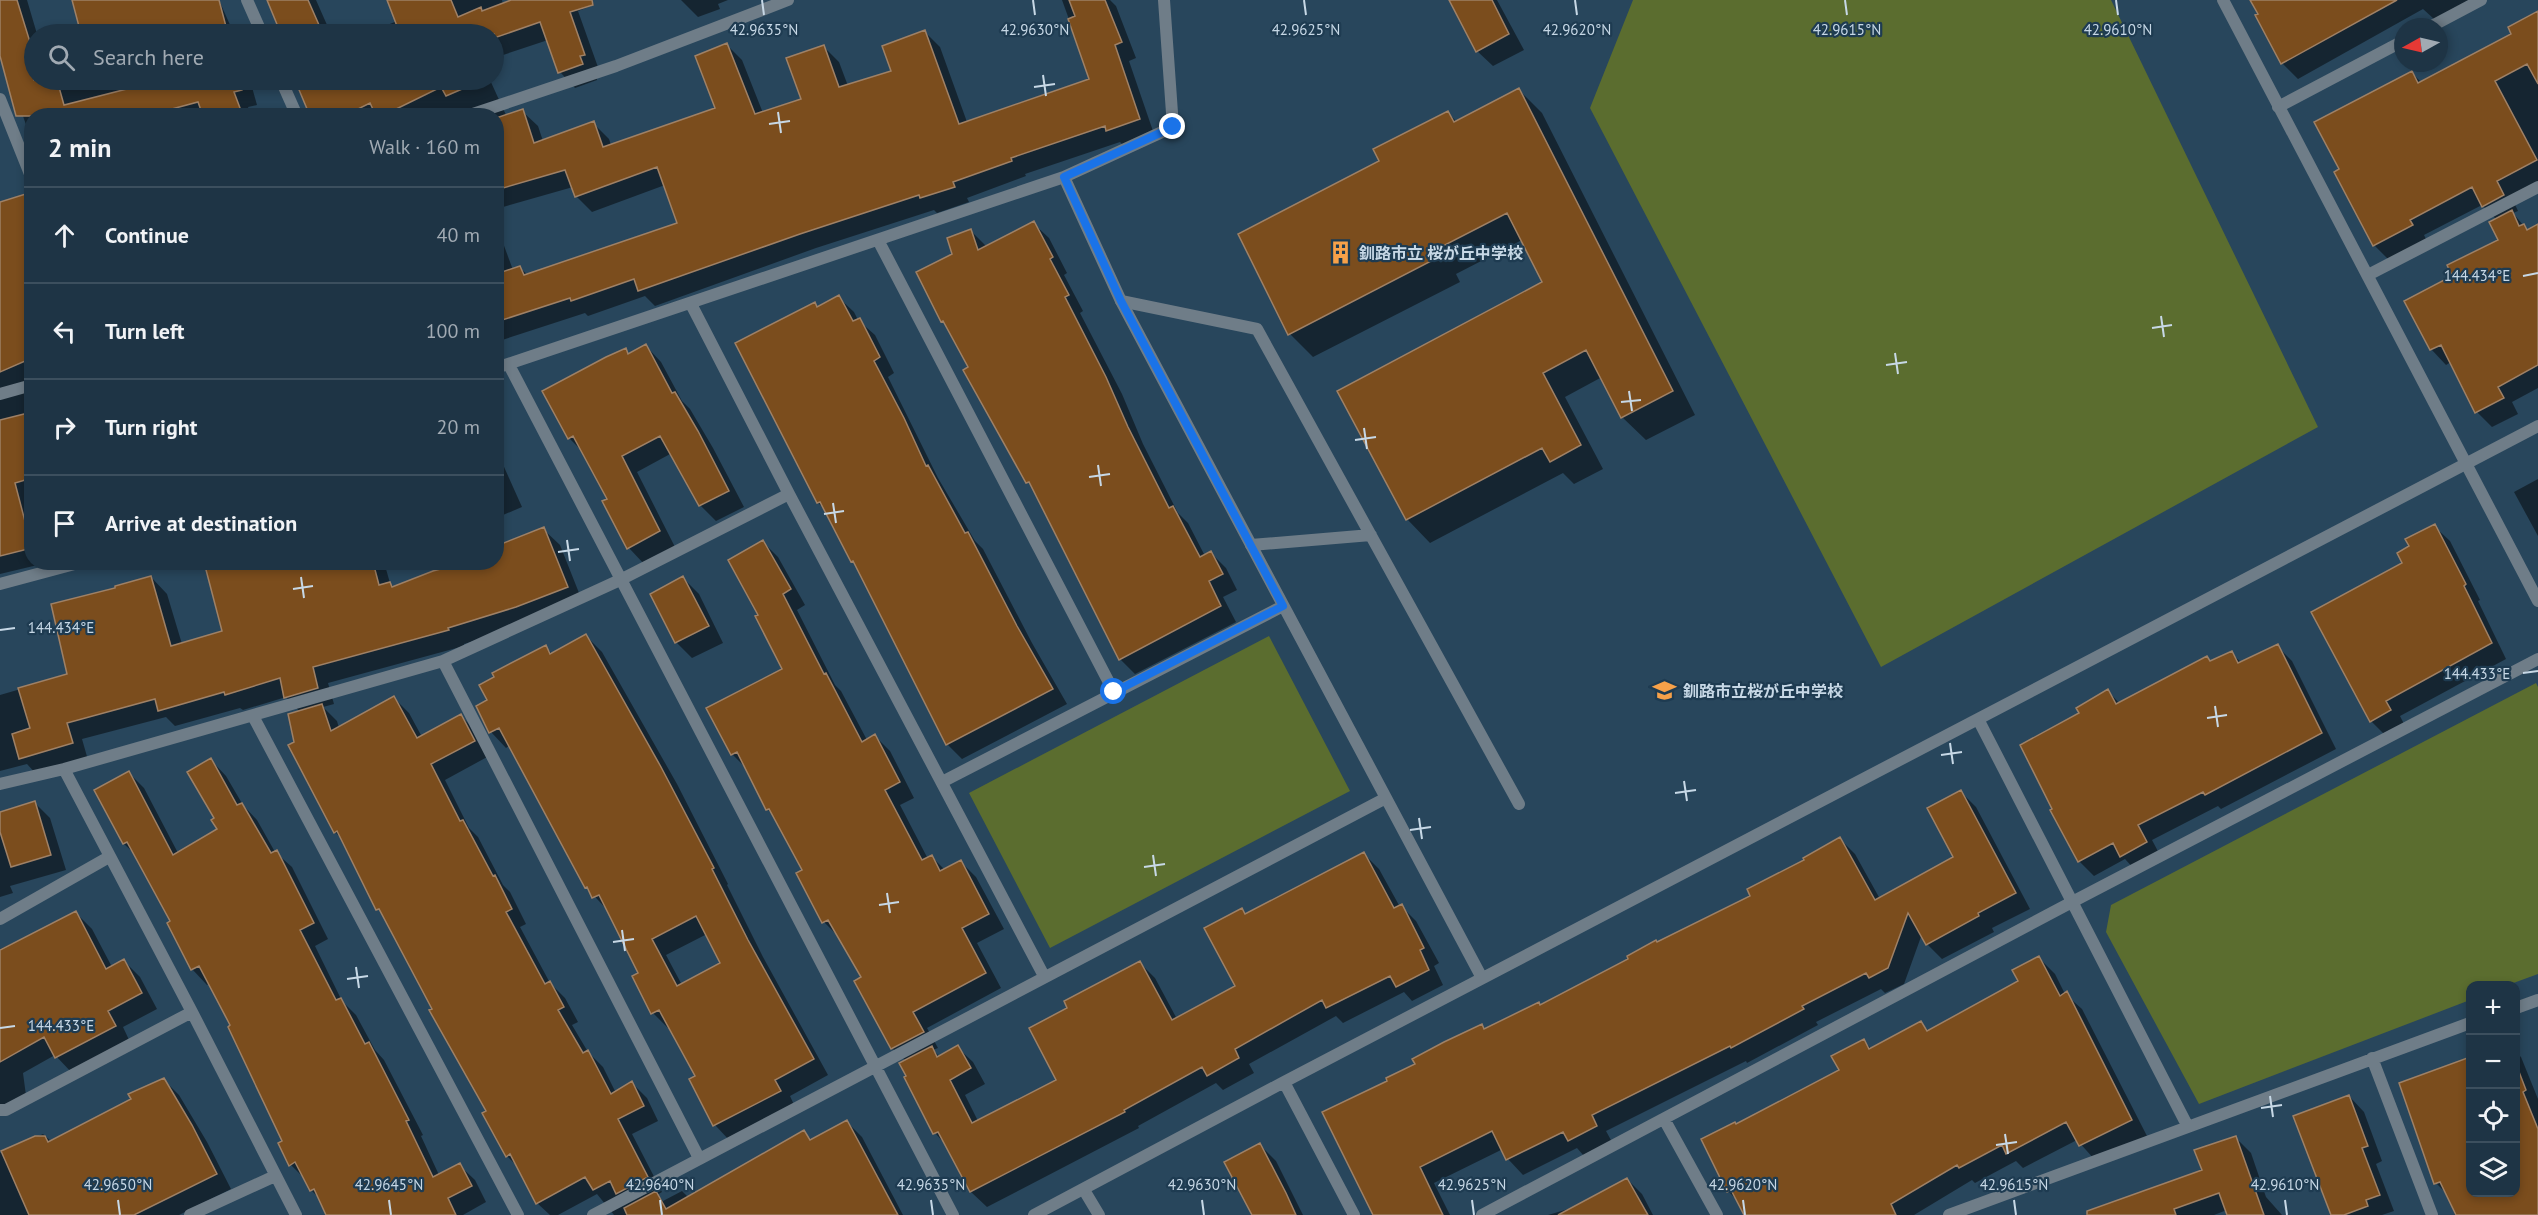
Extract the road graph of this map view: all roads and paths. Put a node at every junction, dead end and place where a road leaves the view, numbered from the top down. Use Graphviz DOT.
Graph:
graph roads {
  1 [pos="247,0"];
  2 [pos="1164,0"];
  3 [pos="2223,0"];
  4 [pos="2481,0"];
  5 [pos="780,1"];
  6 [pos="2447,18"];
  7 [pos="258,24"];
  8 [pos="2394,46"];
  9 [pos="285,90"];
  10 [pos="0,99"];
  11 [pos="2278,107"];
  12 [pos="293,108"];
  13 [pos="491,108"];
  14 [pos="24,159"];
  15 [pos="1064,177"];
  16 [pos="2538,187"];
  17 [pos="878,240"];
  18 [pos="2368,275"];
  19 [pos="1121,301"];
  20 [pos="692,304"];
  21 [pos="504,367"];
  22 [pos="504,369"];
  23 [pos="24,387"];
  24 [pos="0,394"];
  25 [pos="2538,426"];
  26 [pos="2465,464"];
  27 [pos="789,494"];
  28 [pos="1371,535"];
  29 [pos="1251,545"];
  30 [pos="52,570"];
  31 [pos="620,580"];
  32 [pos="0,584"];
  33 [pos="2538,601"];
  34 [pos="1283,606"];
  35 [pos="2538,659"];
  36 [pos="443,661"];
  37 [pos="1114,692"];
  38 [pos="253,716"];
  39 [pos="1978,719"];
  40 [pos="64,769"];
  41 [pos="942,782"];
  42 [pos="0,784"];
  43 [pos="1386,798"];
  44 [pos="1519,804"];
  45 [pos="110,857"];
  46 [pos="2074,901"];
  47 [pos="0,919"];
  48 [pos="1044,976"];
  49 [pos="1482,978"];
  50 [pos="2538,1000"];
  51 [pos="2520,1007"];
  52 [pos="192,1012"];
  53 [pos="2466,1024"];
  54 [pos="2372,1058"];
  55 [pos="873,1066"];
  56 [pos="1284,1082"];
  57 [pos="0,1110"];
  58 [pos="1664,1119"];
  59 [pos="2188,1127"];
  60 [pos="699,1158"];
  61 [pos="275,1176"];
  62 [pos="1084,1190"];
  63 [pos="190,1215"];
  64 [pos="296,1215"];
  65 [pos="518,1215"];
  66 [pos="593,1215"];
  67 [pos="953,1215"];
  68 [pos="1034,1215"];
  69 [pos="1099,1215"];
  70 [pos="1354,1215"];
  71 [pos="1482,1215"];
  72 [pos="1717,1215"];
  73 [pos="1949,1215"];
  74 [pos="2432,1215"];
  1 -- 7 [label="street"];
  2 -- 15 [label="street"];
  3 -- 11 [label="street"];
  4 -- 6 [label="street"];
  5 -- 13 [label="street"];
  8 -- 11 [label="street"];
  9 -- 12 [label="street"];
  10 -- 14 [label="street"];
  11 -- 18 [label="street"];
  15 -- 17 [label="street"];
  15 -- 19 [label="street"];
  16 -- 18 [label="street"];
  17 -- 20 [label="street"];
  17 -- 37 [label="street"];
  18 -- 26 [label="street"];
  19 -- 28 [label="street"];
  19 -- 29 [label="street"];
  20 -- 21 [label="street"];
  20 -- 27 [label="street"];
  22 -- 31 [label="street"];
  23 -- 24 [label="street"];
  25 -- 26 [label="street"];
  26 -- 33 [label="street"];
  26 -- 39 [label="street"];
  27 -- 31 [label="street"];
  27 -- 41 [label="street"];
  28 -- 29 [label="street"];
  28 -- 44 [label="street"];
  29 -- 34 [label="street"];
  30 -- 32 [label="street"];
  31 -- 36 [label="street"];
  31 -- 55 [label="street"];
  34 -- 37 [label="street"];
  34 -- 43 [label="street"];
  35 -- 46 [label="street"];
  36 -- 38 [label="street"];
  36 -- 60 [label="street"];
  37 -- 41 [label="street"];
  38 -- 40 [label="street"];
  38 -- 65 [label="street"];
  39 -- 46 [label="street"];
  39 -- 49 [label="street"];
  40 -- 42 [label="street"];
  40 -- 45 [label="street"];
  41 -- 48 [label="street"];
  43 -- 48 [label="street"];
  43 -- 49 [label="street"];
  45 -- 47 [label="street"];
  45 -- 52 [label="street"];
  46 -- 58 [label="street"];
  46 -- 59 [label="street"];
  48 -- 55 [label="street"];
  49 -- 56 [label="street"];
  50 -- 51 [label="street"];
  52 -- 57 [label="street"];
  52 -- 61 [label="street"];
  53 -- 54 [label="street"];
  54 -- 59 [label="street"];
  54 -- 74 [label="street"];
  55 -- 60 [label="street"];
  55 -- 67 [label="street"];
  56 -- 62 [label="street"];
  56 -- 70 [label="street"];
  58 -- 71 [label="street"];
  58 -- 72 [label="street"];
  59 -- 73 [label="street"];
  60 -- 66 [label="street"];
  61 -- 63 [label="street"];
  61 -- 64 [label="street"];
  62 -- 68 [label="street"];
  62 -- 69 [label="street"];
}
